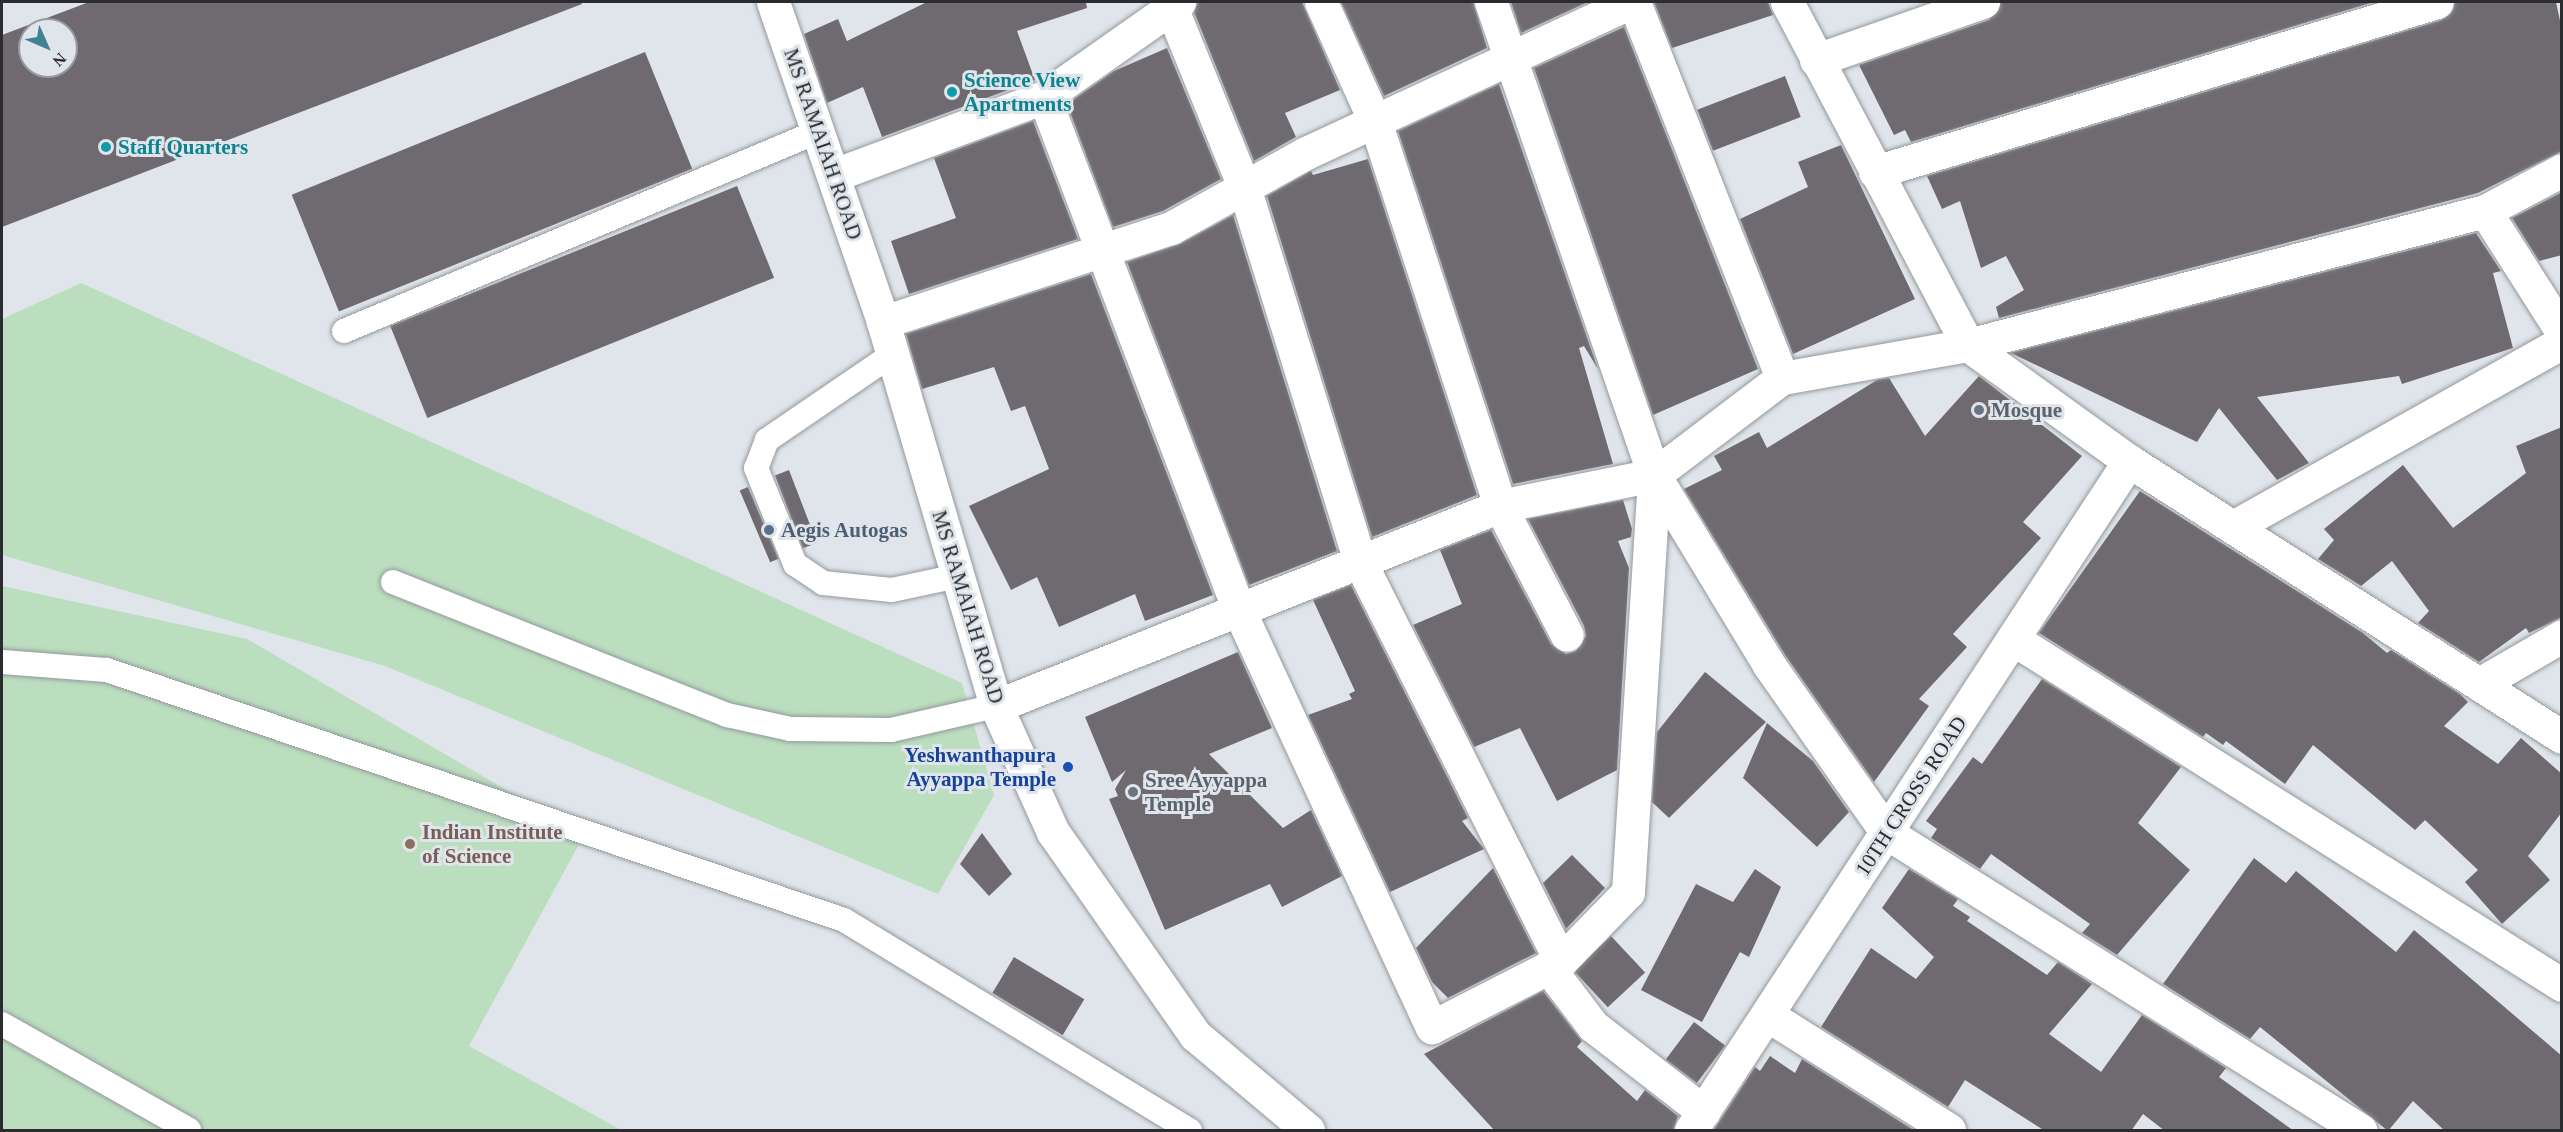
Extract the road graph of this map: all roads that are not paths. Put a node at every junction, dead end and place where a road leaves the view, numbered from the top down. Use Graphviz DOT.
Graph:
graph roads {
  1 [pos="773,2"];
  2 [pos="1173,2"];
  3 [pos="1321,2"];
  4 [pos="1491,2"];
  5 [pos="1633,2"];
  6 [pos="1787,2"];
  7 [pos="1983,2"];
  8 [pos="2438,2"];
  9 [pos="1515,57"];
  10 [pos="1816,60"];
  11 [pos="1044,97"];
  12 [pos="1376,124"];
  13 [pos="819,131"];
  14 [pos="2562,170"];
  15 [pos="1875,172"];
  16 [pos="834,175"];
  17 [pos="1244,187"];
  18 [pos="2485,211"];
  19 [pos="1105,251"];
  20 [pos="883,322"];
  21 [pos="344,331"];
  22 [pos="2562,332"];
  23 [pos="2562,342"];
  24 [pos="1968,345"];
  25 [pos="893,354"];
  26 [pos="1782,378"];
  27 [pos="2129,460"];
  28 [pos="1654,475"];
  29 [pos="1500,506"];
  30 [pos="2233,527"];
  31 [pos="1360,562"];
  32 [pos="958,576"];
  33 [pos="393,582"];
  34 [pos="1238,608"];
  35 [pos="1567,635"];
  36 [pos="2562,636"];
  37 [pos="2013,639"];
  38 [pos="2,662"];
  39 [pos="2479,684"];
  40 [pos="996,706"];
  41 [pos="2562,737"];
  42 [pos="1887,833"];
  43 [pos="1554,964"];
  44 [pos="2562,985"];
  45 [pos="1769,1016"];
  46 [pos="2,1024"];
  47 [pos="1698,1121"];
  48 [pos="189,1131"];
  49 [pos="1190,1131"];
  50 [pos="1308,1131"];
  51 [pos="1949,1131"];
  52 [pos="2360,1131"];
  1 -- 13 [label="street, MS RAMAIAH ROAD"];
  2 -- 11 [label="street"];
  2 -- 17 [label="street"];
  3 -- 12 [label="street"];
  4 -- 9 [label="street"];
  5 -- 9 [label="street"];
  5 -- 26 [label="street"];
  6 -- 10 [label="street"];
  7 -- 10 [label="street"];
  8 -- 15 [label="street"];
  9 -- 12 [label="street"];
  9 -- 28 [label="street"];
  10 -- 15 [label="street"];
  11 -- 16 [label="street"];
  11 -- 19 [label="street"];
  12 -- 17 [label="street"];
  12 -- 29 [label="street"];
  13 -- 16 [label="street, MS RAMAIAH ROAD"];
  13 -- 21 [label="lane"];
  14 -- 18 [label="street"];
  15 -- 24 [label="street"];
  16 -- 20 [label="street, MS RAMAIAH ROAD"];
  17 -- 19 [label="street"];
  17 -- 31 [label="street"];
  18 -- 22 [label="street"];
  18 -- 24 [label="street"];
  19 -- 20 [label="street"];
  19 -- 34 [label="street"];
  20 -- 25 [label="street, MS RAMAIAH ROAD"];
  23 -- 30 [label="street"];
  24 -- 26 [label="street"];
  24 -- 27 [label="street"];
  25 -- 32 [label="street, MS RAMAIAH ROAD"];
  25 -- 32 [label="lane"];
  26 -- 28 [label="street"];
  27 -- 30 [label="street"];
  27 -- 37 [label="street, 10TH CROSS ROAD"];
  28 -- 29 [label="street"];
  28 -- 42 [label="street"];
  28 -- 43 [label="street"];
  29 -- 31 [label="street"];
  29 -- 35 [label="street"];
  30 -- 39 [label="street"];
  31 -- 34 [label="street"];
  31 -- 43 [label="street"];
  32 -- 40 [label="street, MS RAMAIAH ROAD"];
  33 -- 40 [label="lane"];
  34 -- 40 [label="street"];
  34 -- 43 [label="street"];
  36 -- 39 [label="street"];
  37 -- 42 [label="street, 10TH CROSS ROAD"];
  37 -- 44 [label="street"];
  38 -- 49 [label="lane"];
  39 -- 41 [label="street"];
  40 -- 50 [label="street, MS RAMAIAH ROAD"];
  42 -- 45 [label="street, 10TH CROSS ROAD"];
  42 -- 52 [label="street"];
  43 -- 47 [label="street"];
  45 -- 47 [label="street, 10TH CROSS ROAD"];
  45 -- 51 [label="street"];
  46 -- 48 [label="lane"];
}
